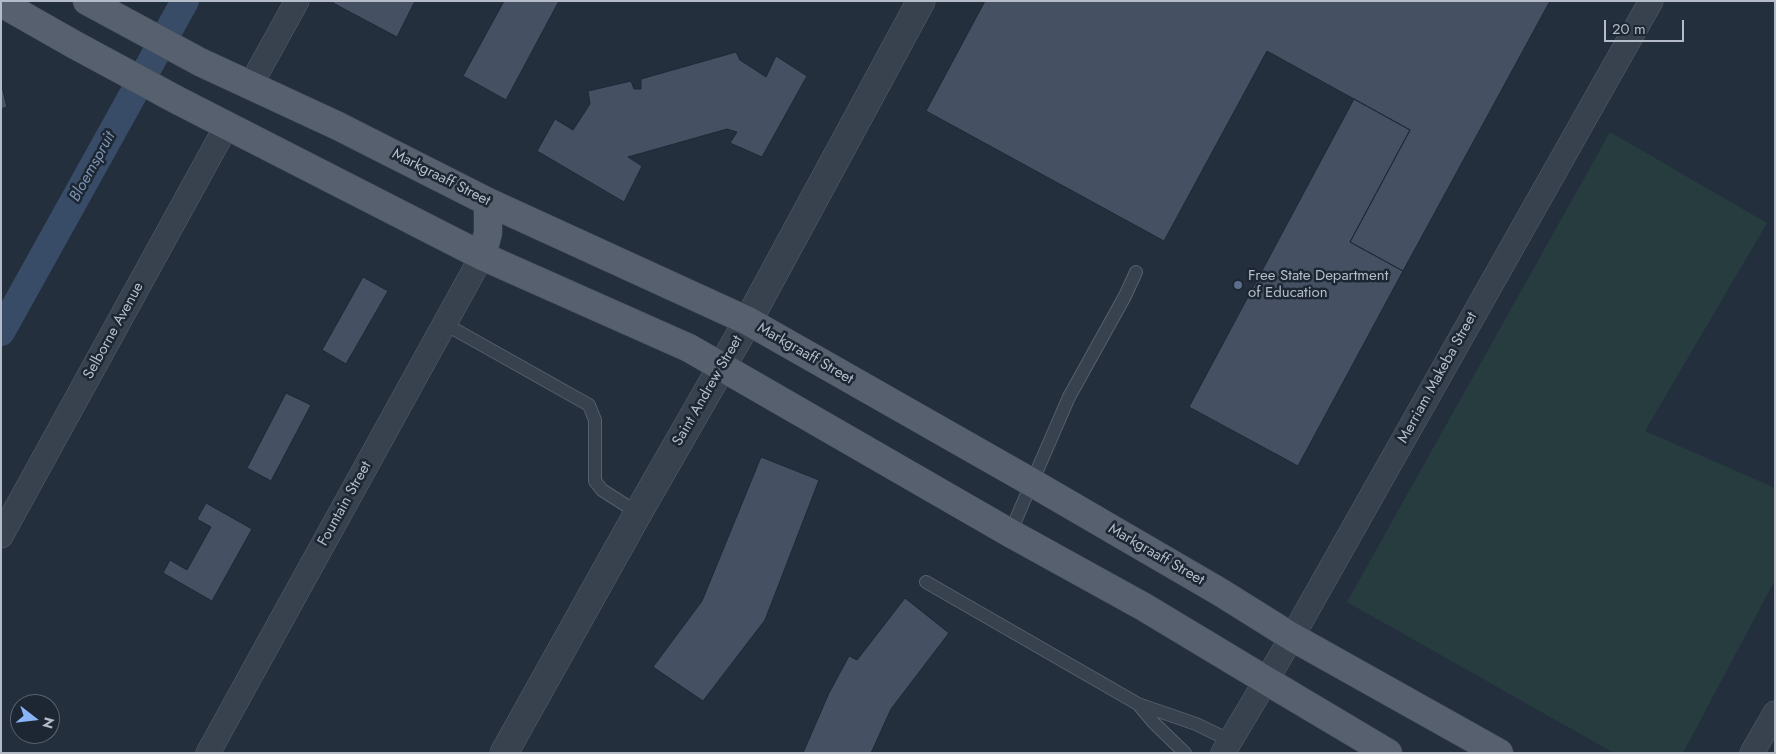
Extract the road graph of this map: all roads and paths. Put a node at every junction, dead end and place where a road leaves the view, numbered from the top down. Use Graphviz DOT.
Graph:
graph roads {
  1 [pos="297,1"];
  2 [pos="921,1"];
  3 [pos="1651,1"];
  4 [pos="1,3"];
  5 [pos="89,3"];
  6 [pos="250,86"];
  7 [pos="227,125"];
  8 [pos="488,202"];
  9 [pos="482,256"];
  10 [pos="1136,272"];
  11 [pos="748,321"];
  12 [pos="444,324"];
  13 [pos="720,367"];
  14 [pos="1031,482"];
  15 [pos="638,513"];
  16 [pos="1010,533"];
  17 [pos="1,536"];
  18 [pos="926,582"];
  19 [pos="1292,637"];
  20 [pos="1266,681"];
  21 [pos="1138,704"];
  22 [pos="1775,713"];
  23 [pos="1227,747"];
  24 [pos="208,753"];
  25 [pos="504,753"];
  26 [pos="1185,753"];
  27 [pos="1388,753"];
  28 [pos="1499,753"];
  29 [pos="1752,753"];
  1 -- 6 [label="street"];
  2 -- 11 [label="street, Saint Andrew Street"];
  3 -- 19 [label="street, Merriam Makeba Street"];
  4 -- 7 [label="main road"];
  5 -- 6 [label="main road, Markgraaff Street"];
  6 -- 8 [label="main road, Markgraaff Street"];
  7 -- 9 [label="main road"];
  7 -- 17 [label="street, Selborne Avenue"];
  8 -- 9 [label="main road"];
  8 -- 11 [label="main road, Markgraaff Street"];
  9 -- 12 [label="street, Fountain Street"];
  9 -- 13 [label="main road"];
  10 -- 14 [label="lane"];
  11 -- 13 [label="street, Saint Andrew Street"];
  11 -- 14 [label="main road, Markgraaff Street"];
  12 -- 15 [label="lane"];
  12 -- 24 [label="street, Fountain Street"];
  13 -- 15 [label="street, Saint Andrew Street"];
  13 -- 16 [label="main road"];
  14 -- 16 [label="lane"];
  14 -- 19 [label="main road, Markgraaff Street"];
  15 -- 25 [label="street, Saint Andrew Street"];
  16 -- 20 [label="main road"];
  18 -- 21 [label="lane"];
  19 -- 20 [label="street, Merriam Makeba Street"];
  19 -- 28 [label="main road, Markgraaff Street"];
  20 -- 23 [label="street, Merriam Makeba Street"];
  20 -- 27 [label="main road"];
  21 -- 23 [label="lane"];
  21 -- 26 [label="lane"];
  22 -- 29 [label="street"];
}
